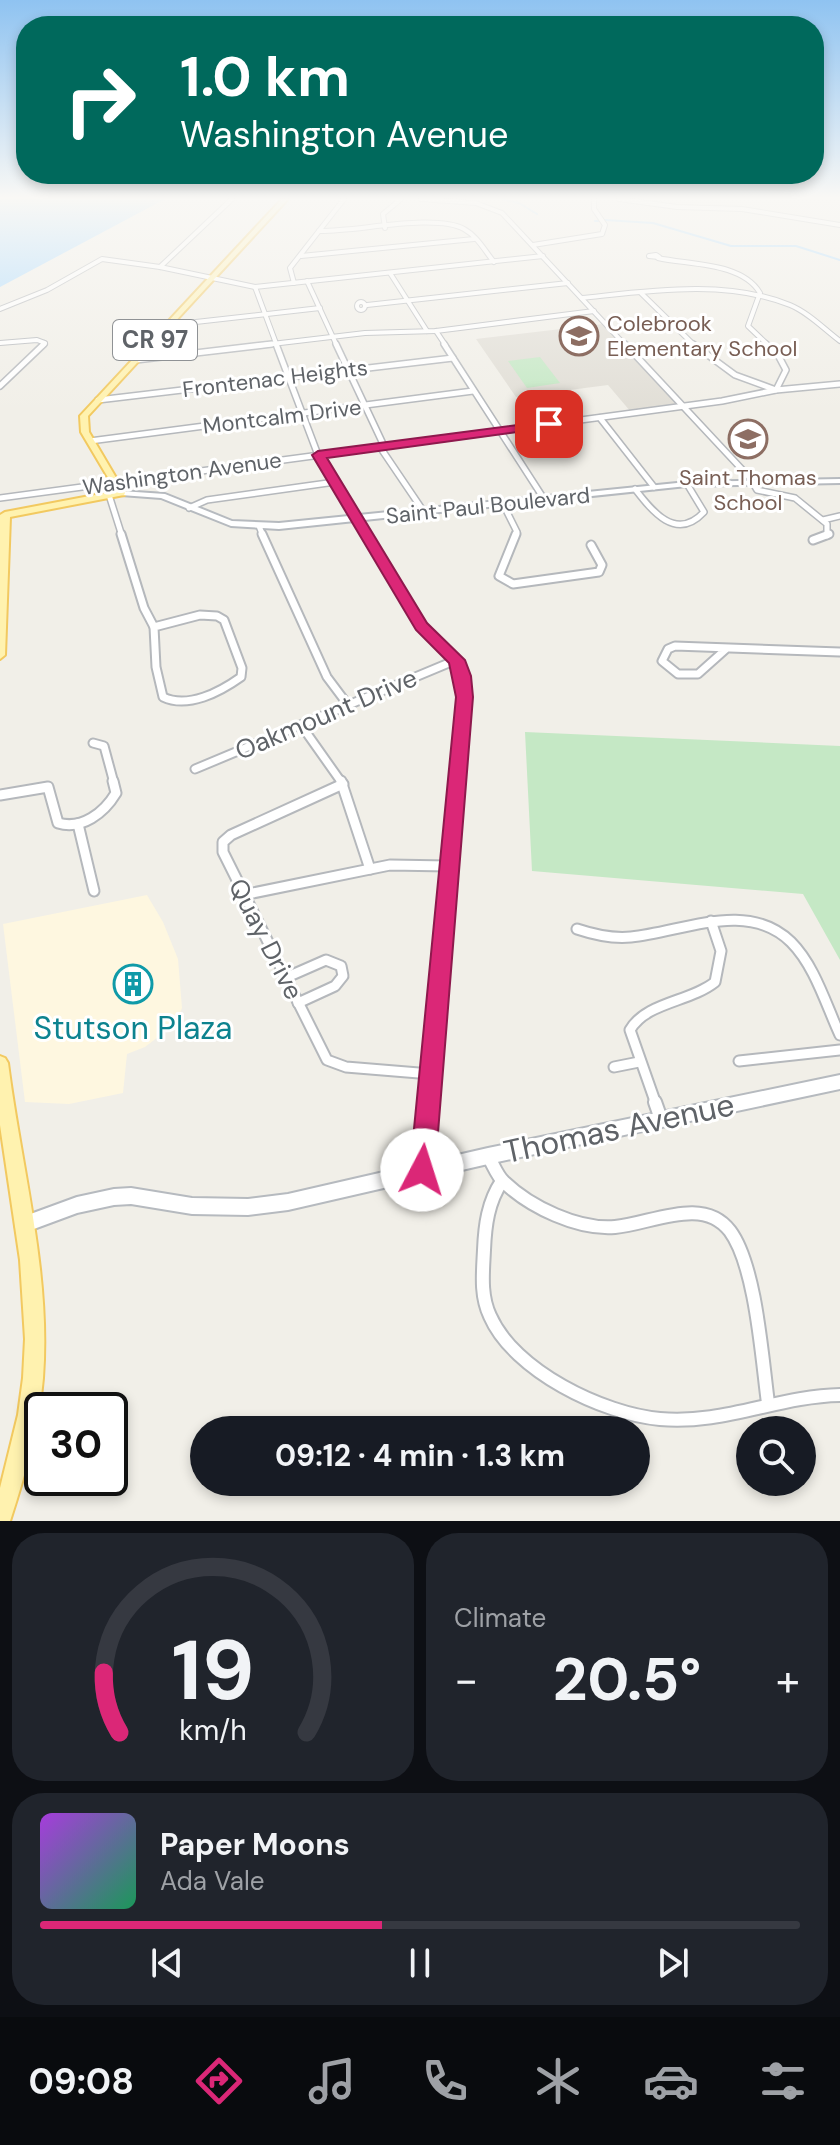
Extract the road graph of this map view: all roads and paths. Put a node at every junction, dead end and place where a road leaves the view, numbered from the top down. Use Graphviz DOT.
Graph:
graph roads {
  1 [pos="81,270"];
  2 [pos="174,270"];
  3 [pos="219,270"];
  4 [pos="289,270"];
  5 [pos="419,270"];
  6 [pos="556,270"];
  7 [pos="720,270"];
  8 [pos="390,273"];
  9 [pos="212,278"];
  10 [pos="307,281"];
  11 [pos="294,283"];
  12 [pos="568,283"];
  13 [pos="255,287"];
  14 [pos="641,293"];
  15 [pos="759,297"];
  16 [pos="582,298"];
  17 [pos="408,301"];
  18 [pos="367,305"];
  19 [pos="320,308"];
  20 [pos="0,309"];
  21 [pos="594,311"];
  22 [pos="265,314"];
  23 [pos="169,325"];
  24 [pos="427,331"];
  25 [pos="436,331"];
  26 [pos="334,337"];
  27 [pos="840,341"];
  28 [pos="0,343"];
  29 [pos="276,344"];
  30 [pos="453,358"];
  31 [pos="136,360"];
  32 [pos="349,369"];
  33 [pos="289,377"];
  34 [pos="840,384"];
  35 [pos="0,386"];
  36 [pos="776,390"];
  37 [pos="473,391"];
  38 [pos="98,400"];
  39 [pos="365,405"];
  40 [pos="683,407"];
  41 [pos="302,413"];
  42 [pos="600,418"];
  43 [pos="498,431"];
  44 [pos="90,441"];
  45 [pos="382,446"];
  46 [pos="318,455"];
  47 [pos="840,481"];
  48 [pos="116,482"];
  49 [pos="335,482"];
  50 [pos="752,482"];
  51 [pos="687,484"];
  52 [pos="654,487"];
  53 [pos="635,489"];
  54 [pos="121,493"];
  55 [pos="109,495"];
  56 [pos="0,498"];
  57 [pos="544,499"];
  58 [pos="503,504"];
  59 [pos="189,508"];
  60 [pos="424,512"];
  61 [pos="3,516"];
  62 [pos="840,516"];
  63 [pos="357,520"];
  64 [pos="823,520"];
  65 [pos="259,526"];
  66 [pos="813,540"];
  67 [pos="591,545"];
  68 [pos="1,607"];
  69 [pos="154,627"];
  70 [pos="726,649"];
  71 [pos="840,652"];
  72 [pos="0,655"];
  73 [pos="456,660"];
  74 [pos="348,705"];
  75 [pos="301,725"];
  76 [pos="93,743"];
  77 [pos="195,769"];
  78 [pos="343,784"];
  79 [pos="0,795"];
  80 [pos="78,824"];
  81 [pos="448,866"];
  82 [pos="370,869"];
  83 [pos="94,891"];
  84 [pos="243,895"];
  85 [pos="711,921"];
  86 [pos="577,929"];
  87 [pos="285,978"];
  88 [pos="298,1003"];
  89 [pos="840,1035"];
  90 [pos="840,1050"];
  91 [pos="739,1061"];
  92 [pos="639,1062"];
  93 [pos="0,1063"];
  94 [pos="614,1067"];
  95 [pos="431,1074"];
  96 [pos="840,1082"];
  97 [pos="661,1119"];
  98 [pos="488,1156"];
  99 [pos="422,1170"];
  100 [pos="502,1181"];
  101 [pos="23,1225"];
  102 [pos="840,1395"];
  103 [pos="768,1403"];
  104 [pos="0,1521"];
  1 -- 20 [label="street"];
  2 -- 9 [label="street"];
  3 -- 9 [label="main road, CR 97"];
  4 -- 11 [label="street"];
  5 -- 8 [label="street"];
  6 -- 12 [label="street"];
  7 -- 15 [label="street"];
  8 -- 10 [label="street"];
  8 -- 17 [label="street"];
  9 -- 13 [label="street"];
  9 -- 23 [label="main road, CR 97"];
  10 -- 11 [label="street"];
  10 -- 19 [label="street"];
  11 -- 13 [label="street"];
  12 -- 16 [label="street"];
  12 -- 17 [label="street"];
  13 -- 22 [label="street"];
  14 -- 15 [label="street"];
  14 -- 16 [label="street"];
  14 -- 36 [label="street"];
  15 -- 27 [label="street"];
  15 -- 36 [label="street"];
  16 -- 21 [label="street"];
  17 -- 18 [label="street"];
  17 -- 24 [label="street"];
  19 -- 22 [label="street"];
  19 -- 26 [label="street"];
  21 -- 25 [label="street"];
  21 -- 40 [label="street"];
  22 -- 23 [label="street"];
  22 -- 29 [label="street"];
  23 -- 31 [label="main road, CR 97"];
  24 -- 25 [label="street"];
  24 -- 26 [label="street"];
  25 -- 30 [label="street"];
  26 -- 29 [label="street"];
  26 -- 32 [label="street"];
  28 -- 35 [label="street"];
  29 -- 31 [label="street"];
  29 -- 33 [label="street"];
  30 -- 32 [label="street, Frontenac Heights"];
  30 -- 37 [label="street"];
  31 -- 38 [label="main road, CR 97"];
  32 -- 33 [label="street, Frontenac Heights"];
  32 -- 39 [label="street"];
  33 -- 38 [label="street, Frontenac Heights"];
  33 -- 41 [label="street"];
  34 -- 36 [label="street, Washington Avenue"];
  36 -- 40 [label="street, Washington Avenue"];
  37 -- 39 [label="street, Montcalm Drive"];
  37 -- 43 [label="street"];
  38 -- 44 [label="main road, CR 97"];
  39 -- 41 [label="street, Montcalm Drive"];
  39 -- 45 [label="street"];
  40 -- 42 [label="street, Washington Avenue"];
  40 -- 50 [label="street"];
  41 -- 44 [label="street, Montcalm Drive"];
  41 -- 46 [label="street"];
  42 -- 43 [label="street, Washington Avenue"];
  42 -- 52 [label="street"];
  43 -- 45 [label="street, Washington Avenue"];
  43 -- 57 [label="street"];
  44 -- 48 [label="main road"];
  45 -- 46 [label="street, Washington Avenue"];
  45 -- 60 [label="street"];
  46 -- 48 [label="street, Washington Avenue"];
  46 -- 49 [label="street"];
  47 -- 50 [label="street, Saint Paul Boulevard"];
  48 -- 54 [label="main road"];
  48 -- 56 [label="street, Washington Avenue"];
  49 -- 59 [label="street"];
  49 -- 63 [label="street"];
  50 -- 51 [label="street, Saint Paul Boulevard"];
  50 -- 64 [label="street"];
  51 -- 52 [label="street, Saint Paul Boulevard"];
  51 -- 53 [label="street"];
  52 -- 53 [label="street, Saint Paul Boulevard"];
  53 -- 57 [label="street, Saint Paul Boulevard"];
  54 -- 55 [label="main road, Saint Paul Boulevard"];
  54 -- 59 [label="street, Saint Paul Boulevard"];
  55 -- 61 [label="main road, Saint Paul Boulevard"];
  55 -- 69 [label="street"];
  57 -- 58 [label="street, Saint Paul Boulevard"];
  58 -- 60 [label="street, Saint Paul Boulevard"];
  58 -- 67 [label="street"];
  59 -- 65 [label="street, Saint Paul Boulevard"];
  60 -- 63 [label="street, Saint Paul Boulevard"];
  61 -- 68 [label="main road"];
  62 -- 64 [label="street"];
  63 -- 65 [label="street, Saint Paul Boulevard"];
  63 -- 73 [label="street"];
  64 -- 66 [label="street"];
  65 -- 74 [label="street"];
  68 -- 72 [label="main road"];
  69 -- 69 [label="street"];
  70 -- 70 [label="street"];
  70 -- 71 [label="street"];
  73 -- 74 [label="street, Oakmount Drive"];
  73 -- 81 [label="street"];
  74 -- 75 [label="street, Oakmount Drive"];
  75 -- 77 [label="street, Oakmount Drive"];
  75 -- 78 [label="street"];
  76 -- 80 [label="street"];
  78 -- 82 [label="street"];
  78 -- 84 [label="street, Quay Drive"];
  79 -- 80 [label="street"];
  80 -- 83 [label="street"];
  81 -- 82 [label="street"];
  81 -- 95 [label="street"];
  82 -- 84 [label="street"];
  84 -- 87 [label="street, Quay Drive"];
  85 -- 86 [label="street"];
  85 -- 89 [label="street"];
  85 -- 92 [label="street"];
  87 -- 88 [label="street, Quay Drive"];
  87 -- 88 [label="street"];
  88 -- 95 [label="street, Quay Drive"];
  90 -- 91 [label="street"];
  92 -- 94 [label="street"];
  92 -- 97 [label="street"];
  93 -- 101 [label="main road"];
  95 -- 99 [label="street"];
  96 -- 97 [label="street, Thomas Avenue"];
  97 -- 98 [label="street, Thomas Avenue"];
  98 -- 99 [label="street, Thomas Avenue"];
  98 -- 100 [label="street"];
  99 -- 101 [label="street, Thomas Avenue"];
  100 -- 103 [label="street"];
  100 -- 103 [label="street"];
  101 -- 104 [label="main road"];
  102 -- 103 [label="street"];
}
